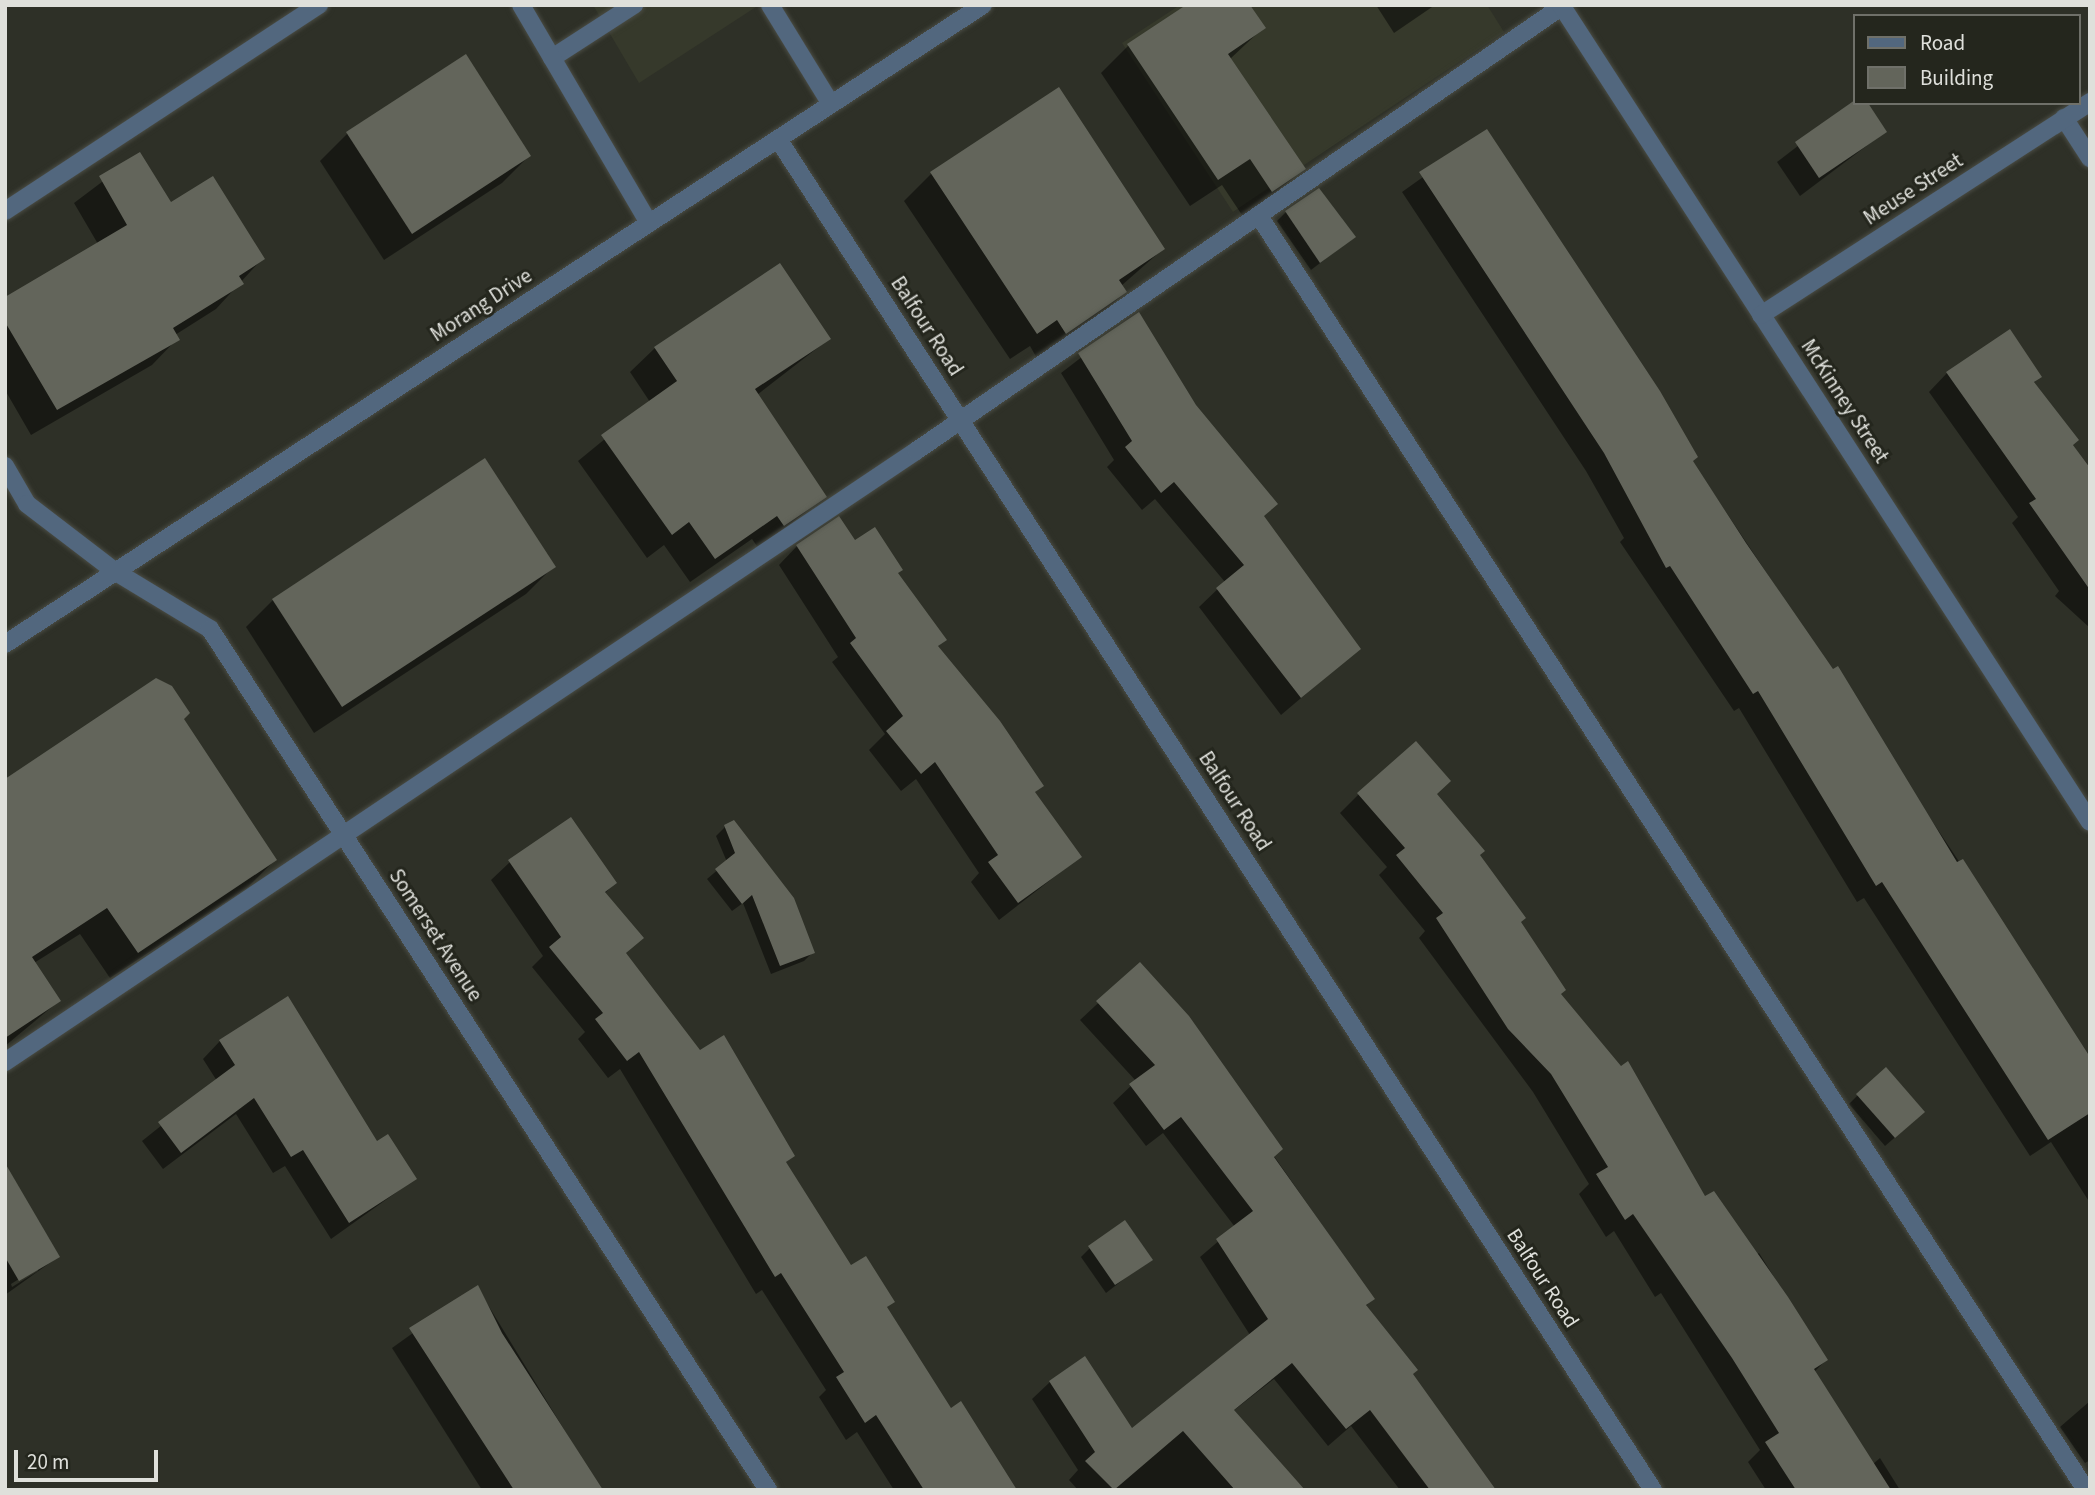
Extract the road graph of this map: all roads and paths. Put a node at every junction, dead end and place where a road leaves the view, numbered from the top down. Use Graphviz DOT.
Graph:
graph roads {
  1 [pos="319,5"];
  2 [pos="521,5"];
  3 [pos="634,5"];
  4 [pos="770,5"];
  5 [pos="979,6"];
  6 [pos="1562,6"];
  7 [pos="552,58"];
  8 [pos="2090,102"];
  9 [pos="831,104"];
  10 [pos="2064,118"];
  11 [pos="778,139"];
  12 [pos="2090,158"];
  13 [pos="5,211"];
  14 [pos="1259,216"];
  15 [pos="649,223"];
  16 [pos="1761,314"];
  17 [pos="962,420"];
  18 [pos="5,466"];
  19 [pos="116,572"];
  20 [pos="5,644"];
  21 [pos="2090,822"];
  22 [pos="345,836"];
  23 [pos="5,1062"];
  24 [pos="768,1490"];
  25 [pos="1653,1490"];
  26 [pos="2085,1490"];
  1 -- 13 [label="street"];
  2 -- 7 [label="street"];
  3 -- 7 [label="street"];
  4 -- 9 [label="street"];
  5 -- 9 [label="street, Morang Drive"];
  6 -- 14 [label="street"];
  6 -- 16 [label="street, McKinney Street"];
  7 -- 15 [label="street"];
  8 -- 10 [label="street, Meuse Street"];
  9 -- 11 [label="street, Morang Drive"];
  10 -- 12 [label="street"];
  10 -- 16 [label="street, Meuse Street"];
  11 -- 15 [label="street, Morang Drive"];
  11 -- 17 [label="street, Balfour Road"];
  14 -- 17 [label="street"];
  14 -- 26 [label="street"];
  15 -- 19 [label="street, Morang Drive"];
  16 -- 21 [label="street, McKinney Street"];
  17 -- 22 [label="street"];
  17 -- 25 [label="street, Balfour Road"];
  18 -- 19 [label="street, Somerset Avenue"];
  19 -- 20 [label="street, Morang Drive"];
  19 -- 22 [label="street, Somerset Avenue"];
  22 -- 23 [label="street"];
  22 -- 24 [label="street, Somerset Avenue"];
}
